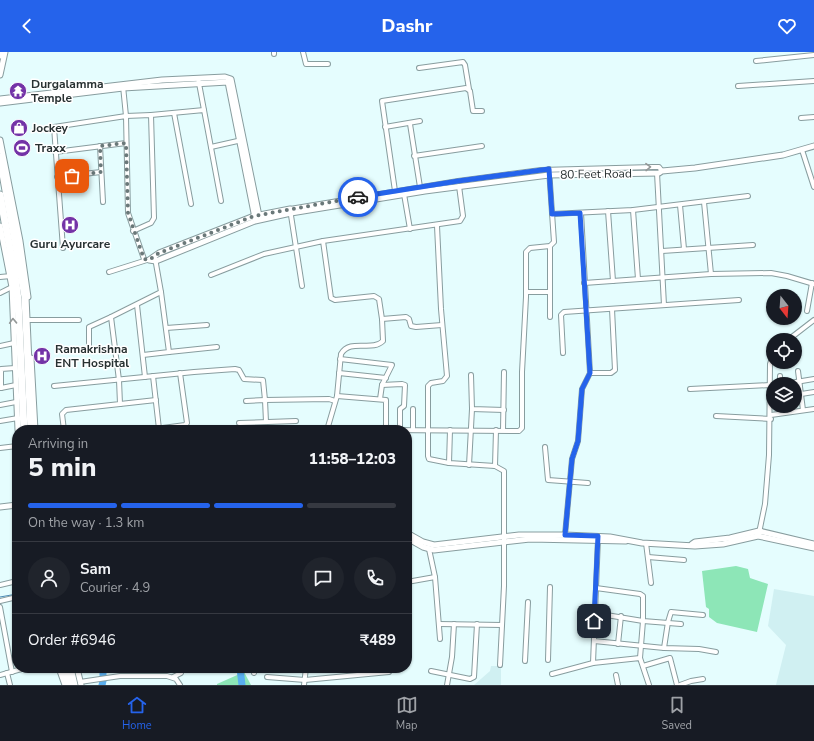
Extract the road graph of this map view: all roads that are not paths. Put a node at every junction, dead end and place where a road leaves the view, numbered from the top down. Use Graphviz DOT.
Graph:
graph roads {
  1 [pos="1,52"];
  2 [pos="5,52"];
  3 [pos="303,52"];
  4 [pos="0,55"];
  5 [pos="814,55"];
  6 [pos="756,61"];
  7 [pos="328,64"];
  8 [pos="419,68"];
  9 [pos="0,75"];
  10 [pos="198,80"];
  11 [pos="814,81"];
  12 [pos="123,86"];
  13 [pos="738,86"];
  14 [pos="469,89"];
  15 [pos="0,99"];
  16 [pos="0,102"];
  17 [pos="204,110"];
  18 [pos="482,112"];
  19 [pos="174,113"];
  20 [pos="150,115"];
  21 [pos="126,116"];
  22 [pos="814,117"];
  23 [pos="801,118"];
  24 [pos="420,121"];
  25 [pos="410,124"];
  26 [pos="385,127"];
  27 [pos="0,140"];
  28 [pos="242,140"];
  29 [pos="126,143"];
  30 [pos="100,146"];
  31 [pos="482,146"];
  32 [pos="814,146"];
  33 [pos="211,147"];
  34 [pos="802,150"];
  35 [pos="55,152"];
  36 [pos="414,156"];
  37 [pos="0,158"];
  38 [pos="101,172"];
  39 [pos="549,172"];
  40 [pos="660,172"];
  41 [pos="57,178"];
  42 [pos="459,186"];
  43 [pos="420,187"];
  44 [pos="814,187"];
  45 [pos="395,191"];
  46 [pos="404,194"];
  47 [pos="0,195"];
  48 [pos="748,196"];
  49 [pos="221,201"];
  50 [pos="103,202"];
  51 [pos="704,202"];
  52 [pos="192,204"];
  53 [pos="680,205"];
  54 [pos="659,207"];
  55 [pos="633,210"];
  56 [pos="291,211"];
  57 [pos="608,211"];
  58 [pos="580,213"];
  59 [pos="552,214"];
  60 [pos="257,218"];
  61 [pos="0,226"];
  62 [pos="437,226"];
  63 [pos="410,229"];
  64 [pos="133,231"];
  65 [pos="323,241"];
  66 [pos="753,245"];
  67 [pos="296,246"];
  68 [pos="550,246"];
  69 [pos="62,248"];
  70 [pos="709,248"];
  71 [pos="684,249"];
  72 [pos="662,251"];
  73 [pos="156,258"];
  74 [pos="147,260"];
  75 [pos="109,272"];
  76 [pos="711,274"];
  77 [pos="211,275"];
  78 [pos="10,276"];
  79 [pos="0,277"];
  80 [pos="663,278"];
  81 [pos="638,279"];
  82 [pos="613,281"];
  83 [pos="584,283"];
  84 [pos="813,283"];
  85 [pos="302,286"];
  86 [pos="12,287"];
  87 [pos="162,292"];
  88 [pos="526,292"];
  89 [pos="550,292"];
  90 [pos="0,293"];
  91 [pos="739,300"];
  92 [pos="137,304"];
  93 [pos="664,305"];
  94 [pos="612,309"];
  95 [pos="586,310"];
  96 [pos="807,311"];
  97 [pos="111,317"];
  98 [pos="550,317"];
  99 [pos="382,319"];
  100 [pos="29,320"];
  101 [pos="79,320"];
  102 [pos="814,320"];
  103 [pos="207,325"];
  104 [pos="442,325"];
  105 [pos="166,328"];
  106 [pos="797,333"];
  107 [pos="14,343"];
  108 [pos="0,346"];
  109 [pos="217,347"];
  110 [pos="89,349"];
  111 [pos="169,352"];
  112 [pos="563,353"];
  113 [pos="143,355"];
  114 [pos="340,359"];
  115 [pos="15,368"];
  116 [pos="798,371"];
  117 [pos="0,372"];
  118 [pos="504,372"];
  119 [pos="180,373"];
  120 [pos="339,373"];
  121 [pos="590,373"];
  122 [pos="471,375"];
  123 [pos="153,376"];
  124 [pos="145,377"];
  125 [pos="799,377"];
  126 [pos="386,378"];
  127 [pos="119,380"];
  128 [pos="814,380"];
  129 [pos="802,382"];
  130 [pos="382,385"];
  131 [pos="766,385"];
  132 [pos="16,386"];
  133 [pos="54,386"];
  134 [pos="1,388"];
  135 [pos="690,388"];
  136 [pos="814,392"];
  137 [pos="802,394"];
  138 [pos="336,399"];
  139 [pos="380,399"];
  140 [pos="156,400"];
  141 [pos="265,400"];
  142 [pos="246,401"];
  143 [pos="16,402"];
  144 [pos="802,402"];
  145 [pos="120,404"];
  146 [pos="0,405"];
  147 [pos="814,408"];
  148 [pos="413,409"];
  149 [pos="472,409"];
  150 [pos="504,410"];
  151 [pos="803,410"];
  152 [pos="771,413"];
  153 [pos="716,416"];
  154 [pos="771,417"];
  155 [pos="18,418"];
  156 [pos="0,421"];
  157 [pos="296,421"];
  158 [pos="266,422"];
  159 [pos="239,423"];
  160 [pos="18,425"];
  161 [pos="24,425"];
  162 [pos="31,425"];
  163 [pos="35,425"];
  164 [pos="63,425"];
  165 [pos="159,425"];
  166 [pos="186,425"];
  167 [pos="328,425"];
  168 [pos="386,425"];
  169 [pos="400,425"];
  170 [pos="413,430"];
  171 [pos="427,430"];
  172 [pos="450,430"];
  173 [pos="472,430"];
  174 [pos="496,430"];
  175 [pos="503,430"];
  176 [pos="12,447"];
  177 [pos="545,447"];
  178 [pos="0,448"];
  179 [pos="449,463"];
  180 [pos="469,465"];
  181 [pos="495,466"];
  182 [pos="569,482"];
  183 [pos="588,483"];
  184 [pos="12,505"];
  185 [pos="0,507"];
  186 [pos="758,534"];
  187 [pos="565,535"];
  188 [pos="412,536"];
  189 [pos="598,538"];
  190 [pos="412,540"];
  191 [pos="504,540"];
  192 [pos="646,543"];
  193 [pos="814,544"];
  194 [pos="814,548"];
  195 [pos="429,549"];
  196 [pos="648,557"];
  197 [pos="684,560"];
  198 [pos="435,577"];
  199 [pos="412,581"];
  200 [pos="12,582"];
  201 [pos="651,584"];
  202 [pos="0,585"];
  203 [pos="550,587"];
  204 [pos="596,588"];
  205 [pos="12,598"];
  206 [pos="0,602"];
  207 [pos="528,602"];
  208 [pos="0,608"];
  209 [pos="594,613"];
  210 [pos="703,614"];
  211 [pos="621,616"];
  212 [pos="644,621"];
  213 [pos="668,622"];
  214 [pos="439,624"];
  215 [pos="454,624"];
  216 [pos="477,624"];
  217 [pos="681,624"];
  218 [pos="502,625"];
  219 [pos="440,639"];
  220 [pos="594,641"];
  221 [pos="618,644"];
  222 [pos="642,646"];
  223 [pos="664,648"];
  224 [pos="716,652"];
  225 [pos="640,658"];
  226 [pos="548,660"];
  227 [pos="525,661"];
  228 [pos="593,663"];
  229 [pos="500,665"];
  230 [pos="643,666"];
  231 [pos="12,671"];
  232 [pos="432,671"];
  233 [pos="9,672"];
  234 [pos="61,673"];
  235 [pos="66,673"];
  236 [pos="72,673"];
  237 [pos="77,673"];
  238 [pos="181,673"];
  239 [pos="306,673"];
  240 [pos="381,673"];
  241 [pos="0,674"];
  242 [pos="552,674"];
  243 [pos="449,675"];
  244 [pos="616,675"];
  245 [pos="173,677"];
  246 [pos="267,677"];
  247 [pos="703,679"];
  248 [pos="305,683"];
  249 [pos="78,684"];
  250 [pos="10,685"];
  251 [pos="65,685"];
  252 [pos="69,685"];
  253 [pos="180,685"];
  254 [pos="447,685"];
  255 [pos="618,685"];
  256 [pos="649,685"];
  257 [pos="678,685"];
  1 -- 4 [label="main road"];
  2 -- 9 [label="street"];
  3 -- 7 [label="street"];
  5 -- 6 [label="street"];
  8 -- 14 [label="street"];
  10 -- 12 [label="street"];
  10 -- 17 [label="street"];
  10 -- 28 [label="street"];
  11 -- 13 [label="street"];
  12 -- 15 [label="street"];
  12 -- 16 [label="street"];
  12 -- 21 [label="street"];
  14 -- 18 [label="street"];
  14 -- 26 [label="street"];
  17 -- 19 [label="street"];
  17 -- 33 [label="street"];
  19 -- 20 [label="street"];
  19 -- 52 [label="street"];
  20 -- 21 [label="street"];
  20 -- 64 [label="street"];
  21 -- 29 [label="street"];
  21 -- 35 [label="street"];
  22 -- 23 [label="street"];
  24 -- 25 [label="street"];
  25 -- 26 [label="street"];
  25 -- 36 [label="street"];
  26 -- 45 [label="street"];
  27 -- 100 [label="street"];
  28 -- 33 [label="street"];
  28 -- 60 [label="street"];
  29 -- 30 [label="street"];
  29 -- 64 [label="street"];
  30 -- 35 [label="street"];
  30 -- 38 [label="street"];
  31 -- 36 [label="street"];
  32 -- 34 [label="street, 80 Feet Road"];
  33 -- 49 [label="street"];
  34 -- 40 [label="street, 80 Feet Road"];
  34 -- 44 [label="street"];
  35 -- 41 [label="street"];
  36 -- 43 [label="street"];
  37 -- 162 [label="main road"];
  38 -- 41 [label="street"];
  38 -- 50 [label="street"];
  39 -- 40 [label="street, 80 Feet Road"];
  39 -- 42 [label="street, 80 Feet Road"];
  39 -- 43 [label="street"];
  39 -- 59 [label="street"];
  40 -- 54 [label="street"];
  41 -- 69 [label="street"];
  42 -- 46 [label="street, 80 Feet Road"];
  42 -- 62 [label="street"];
  43 -- 45 [label="street"];
  45 -- 56 [label="street"];
  46 -- 56 [label="street, 80 Feet Road"];
  46 -- 63 [label="street"];
  47 -- 161 [label="main road"];
  48 -- 51 [label="street"];
  51 -- 53 [label="street"];
  51 -- 70 [label="street"];
  53 -- 54 [label="street"];
  53 -- 71 [label="street"];
  54 -- 55 [label="street"];
  54 -- 72 [label="street"];
  55 -- 57 [label="street"];
  55 -- 81 [label="street"];
  56 -- 60 [label="street, 80 Feet Road"];
  56 -- 67 [label="street"];
  57 -- 58 [label="street"];
  57 -- 82 [label="street"];
  58 -- 59 [label="street"];
  58 -- 83 [label="street"];
  59 -- 68 [label="street"];
  60 -- 73 [label="street"];
  61 -- 78 [label="street"];
  62 -- 63 [label="street"];
  62 -- 104 [label="street"];
  63 -- 65 [label="street"];
  64 -- 74 [label="street"];
  65 -- 67 [label="street"];
  65 -- 99 [label="street"];
  66 -- 70 [label="street"];
  67 -- 77 [label="street"];
  67 -- 85 [label="street"];
  68 -- 88 [label="street"];
  68 -- 89 [label="street"];
  70 -- 71 [label="street"];
  70 -- 76 [label="street"];
  71 -- 72 [label="street"];
  72 -- 80 [label="street"];
  73 -- 74 [label="street"];
  73 -- 87 [label="street"];
  74 -- 75 [label="street"];
  76 -- 80 [label="street"];
  76 -- 84 [label="street"];
  78 -- 79 [label="street"];
  78 -- 86 [label="street"];
  80 -- 81 [label="street"];
  80 -- 93 [label="street"];
  81 -- 82 [label="street"];
  82 -- 83 [label="street"];
  83 -- 95 [label="street"];
  84 -- 96 [label="street"];
  86 -- 90 [label="street"];
  107 -- 86 [label="street, one-way"];
  87 -- 92 [label="street"];
  87 -- 105 [label="street"];
  88 -- 89 [label="street"];
  88 -- 175 [label="street"];
  89 -- 98 [label="street"];
  91 -- 93 [label="street"];
  92 -- 97 [label="street"];
  92 -- 113 [label="street"];
  93 -- 94 [label="street"];
  94 -- 95 [label="street"];
  94 -- 121 [label="street"];
  95 -- 112 [label="street"];
  95 -- 121 [label="street"];
  97 -- 110 [label="street"];
  97 -- 127 [label="street"];
  99 -- 104 [label="street"];
  99 -- 114 [label="street"];
  100 -- 101 [label="street"];
  100 -- 163 [label="street"];
  102 -- 106 [label="street"];
  103 -- 105 [label="street"];
  104 -- 171 [label="street"];
  105 -- 111 [label="street"];
  107 -- 108 [label="street"];
  107 -- 115 [label="street"];
  109 -- 111 [label="street"];
  111 -- 113 [label="street"];
  113 -- 124 [label="street"];
  114 -- 120 [label="street"];
  114 -- 126 [label="street"];
  115 -- 117 [label="street"];
  115 -- 132 [label="street"];
  116 -- 125 [label="street"];
  117 -- 134 [label="street"];
  118 -- 150 [label="street"];
  119 -- 123 [label="street"];
  119 -- 141 [label="street"];
  119 -- 166 [label="street"];
  120 -- 126 [label="street"];
  120 -- 138 [label="street"];
  121 -- 182 [label="street"];
  122 -- 149 [label="street"];
  123 -- 124 [label="street"];
  123 -- 140 [label="street"];
  124 -- 127 [label="street"];
  126 -- 130 [label="street"];
  127 -- 133 [label="street"];
  127 -- 145 [label="street"];
  128 -- 129 [label="street"];
  130 -- 139 [label="street"];
  130 -- 169 [label="street"];
  131 -- 135 [label="street"];
  132 -- 134 [label="street"];
  132 -- 143 [label="street"];
  136 -- 137 [label="street"];
  138 -- 139 [label="street"];
  138 -- 141 [label="street"];
  138 -- 167 [label="street"];
  139 -- 168 [label="street"];
  140 -- 145 [label="street"];
  140 -- 165 [label="street"];
  141 -- 142 [label="street"];
  141 -- 158 [label="street"];
  143 -- 146 [label="street"];
  143 -- 155 [label="street"];
  144 -- 151 [label="street"];
  145 -- 164 [label="street"];
  147 -- 151 [label="street"];
  148 -- 170 [label="street"];
  149 -- 150 [label="street"];
  149 -- 173 [label="street"];
  150 -- 175 [label="street"];
  151 -- 154 [label="street"];
  152 -- 154 [label="street"];
  153 -- 154 [label="street"];
  154 -- 186 [label="street"];
  155 -- 156 [label="street"];
  155 -- 160 [label="street"];
  157 -- 158 [label="street"];
  158 -- 159 [label="street"];
  170 -- 171 [label="street"];
  171 -- 172 [label="street"];
  171 -- 179 [label="street"];
  172 -- 173 [label="street"];
  172 -- 179 [label="street"];
  173 -- 174 [label="street"];
  173 -- 180 [label="street"];
  174 -- 175 [label="street"];
  174 -- 181 [label="street"];
  176 -- 178 [label="street"];
  177 -- 182 [label="street"];
  179 -- 180 [label="street"];
  180 -- 181 [label="street"];
  181 -- 191 [label="street"];
  182 -- 183 [label="street"];
  182 -- 187 [label="street"];
  184 -- 185 [label="street"];
  186 -- 192 [label="street"];
  186 -- 193 [label="street"];
  186 -- 194 [label="street"];
  187 -- 189 [label="street"];
  187 -- 191 [label="street"];
  188 -- 191 [label="street"];
  189 -- 191 [label="street"];
  189 -- 192 [label="street"];
  189 -- 204 [label="street"];
  190 -- 195 [label="street"];
  191 -- 195 [label="street"];
  191 -- 218 [label="street"];
  192 -- 196 [label="street"];
  195 -- 198 [label="street"];
  196 -- 197 [label="street"];
  196 -- 201 [label="street"];
  198 -- 199 [label="street"];
  198 -- 214 [label="street"];
  200 -- 202 [label="street"];
  203 -- 226 [label="street"];
  204 -- 209 [label="street"];
  204 -- 212 [label="street"];
  205 -- 206 [label="street"];
  207 -- 227 [label="street"];
  208 -- 233 [label="street"];
  209 -- 211 [label="street"];
  209 -- 220 [label="street"];
  210 -- 213 [label="street"];
  211 -- 212 [label="street"];
  211 -- 221 [label="street"];
  212 -- 213 [label="street"];
  212 -- 222 [label="street"];
  213 -- 217 [label="street"];
  213 -- 223 [label="street"];
  214 -- 215 [label="street"];
  214 -- 219 [label="street"];
  215 -- 216 [label="street"];
  215 -- 243 [label="street"];
  216 -- 218 [label="street"];
  216 -- 243 [label="street"];
  218 -- 229 [label="street"];
  220 -- 221 [label="street"];
  220 -- 228 [label="street"];
  221 -- 222 [label="street"];
  222 -- 223 [label="street"];
  222 -- 225 [label="street"];
  223 -- 224 [label="street"];
  225 -- 228 [label="street"];
  225 -- 230 [label="street"];
  228 -- 242 [label="street"];
  230 -- 256 [label="street"];
  230 -- 257 [label="street"];
  231 -- 233 [label="street"];
  232 -- 243 [label="street"];
  233 -- 241 [label="street"];
  233 -- 250 [label="street"];
  234 -- 251 [label="street"];
  235 -- 252 [label="main road"];
  236 -- 249 [label="main road"];
  237 -- 249 [label="street"];
  238 -- 245 [label="street"];
  239 -- 248 [label="street"];
  240 -- 248 [label="street"];
  243 -- 254 [label="street"];
  244 -- 255 [label="street"];
  245 -- 249 [label="street"];
  245 -- 253 [label="street"];
  246 -- 248 [label="street"];
  247 -- 257 [label="street"];
}
